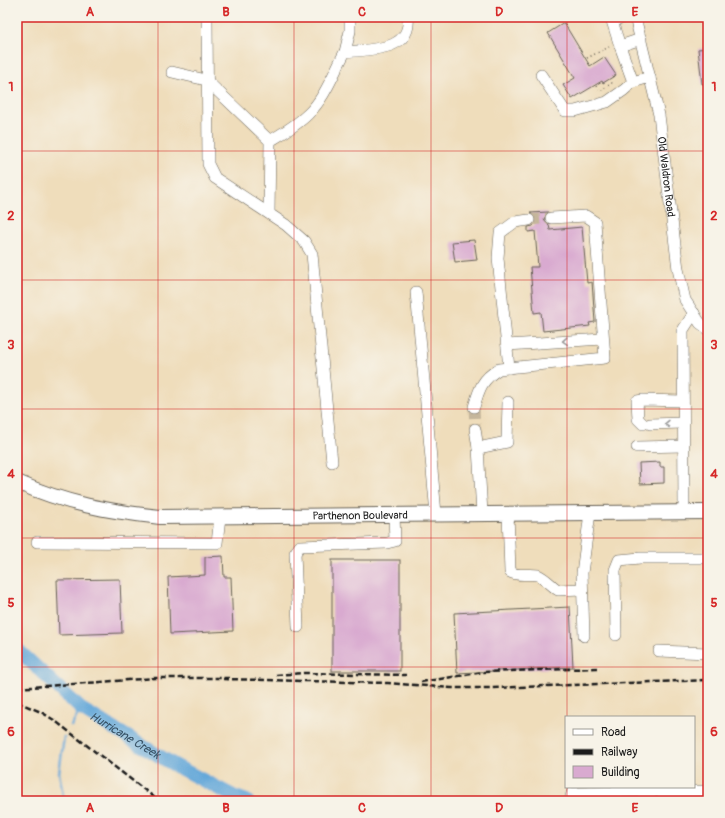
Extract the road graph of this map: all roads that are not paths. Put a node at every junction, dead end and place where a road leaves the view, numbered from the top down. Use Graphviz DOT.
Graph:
graph roads {
  1 [pos="206,17"];
  2 [pos="350,17"];
  3 [pos="408,17"];
  4 [pos="624,17"];
  5 [pos="635,17"];
  6 [pos="641,39"];
  7 [pos="615,46"];
  8 [pos="345,52"];
  9 [pos="172,72"];
  10 [pos="542,75"];
  11 [pos="650,77"];
  12 [pos="206,80"];
  13 [pos="633,82"];
  14 [pos="270,141"];
  15 [pos="269,213"];
  16 [pos="551,218"];
  17 [pos="529,220"];
  18 [pos="416,292"];
  19 [pos="694,313"];
  20 [pos="708,329"];
  21 [pos="603,339"];
  22 [pos="507,345"];
  23 [pos="509,368"];
  24 [pos="683,401"];
  25 [pos="508,402"];
  26 [pos="474,407"];
  27 [pos="683,423"];
  28 [pos="475,429"];
  29 [pos="637,446"];
  30 [pos="683,446"];
  31 [pos="478,448"];
  32 [pos="332,462"];
  33 [pos="17,482"];
  34 [pos="684,512"];
  35 [pos="708,512"];
  36 [pos="482,513"];
  37 [pos="508,513"];
  38 [pos="590,513"];
  39 [pos="436,514"];
  40 [pos="394,515"];
  41 [pos="220,517"];
  42 [pos="37,542"];
  43 [pos="708,558"];
  44 [pos="582,589"];
  45 [pos="298,627"];
  46 [pos="616,635"];
  47 [pos="584,636"];
  48 [pos="659,651"];
  49 [pos="708,653"];
  50 [pos="708,791"];
  51 [pos="570,801"];
  1 -- 12 [label="street"];
  2 -- 8 [label="street"];
  3 -- 8 [label="street"];
  4 -- 7 [label="street"];
  5 -- 6 [label="street, Old Waldron Road"];
  6 -- 7 [label="street"];
  6 -- 11 [label="street, Old Waldron Road"];
  7 -- 13 [label="street"];
  8 -- 14 [label="street"];
  9 -- 12 [label="street"];
  10 -- 13 [label="street"];
  11 -- 13 [label="street"];
  11 -- 19 [label="street, Old Waldron Road"];
  12 -- 14 [label="street"];
  12 -- 15 [label="street"];
  14 -- 15 [label="street"];
  15 -- 32 [label="street"];
  16 -- 21 [label="street"];
  17 -- 22 [label="street"];
  18 -- 39 [label="street"];
  19 -- 20 [label="street, Old Waldron Road"];
  19 -- 24 [label="street"];
  21 -- 22 [label="street, one-way"];
  21 -- 23 [label="street"];
  22 -- 23 [label="street"];
  23 -- 26 [label="street"];
  24 -- 27 [label="street"];
  27 -- 24 [label="street, one-way"];
  25 -- 31 [label="street"];
  27 -- 30 [label="street"];
  28 -- 31 [label="street"];
  29 -- 30 [label="street"];
  30 -- 34 [label="street"];
  31 -- 36 [label="street"];
  33 -- 41 [label="main road, Parthenon Boulevard"];
  34 -- 35 [label="main road, Parthenon Boulevard"];
  34 -- 38 [label="main road, Parthenon Boulevard"];
  36 -- 37 [label="main road, Parthenon Boulevard"];
  36 -- 39 [label="main road, Parthenon Boulevard"];
  37 -- 38 [label="main road, Parthenon Boulevard"];
  37 -- 44 [label="street"];
  38 -- 44 [label="street"];
  39 -- 40 [label="main road, Parthenon Boulevard"];
  40 -- 41 [label="main road, Parthenon Boulevard"];
  40 -- 45 [label="street"];
  41 -- 42 [label="street"];
  43 -- 46 [label="street"];
  44 -- 47 [label="street"];
  48 -- 49 [label="street"];
  50 -- 51 [label="street"];
}
